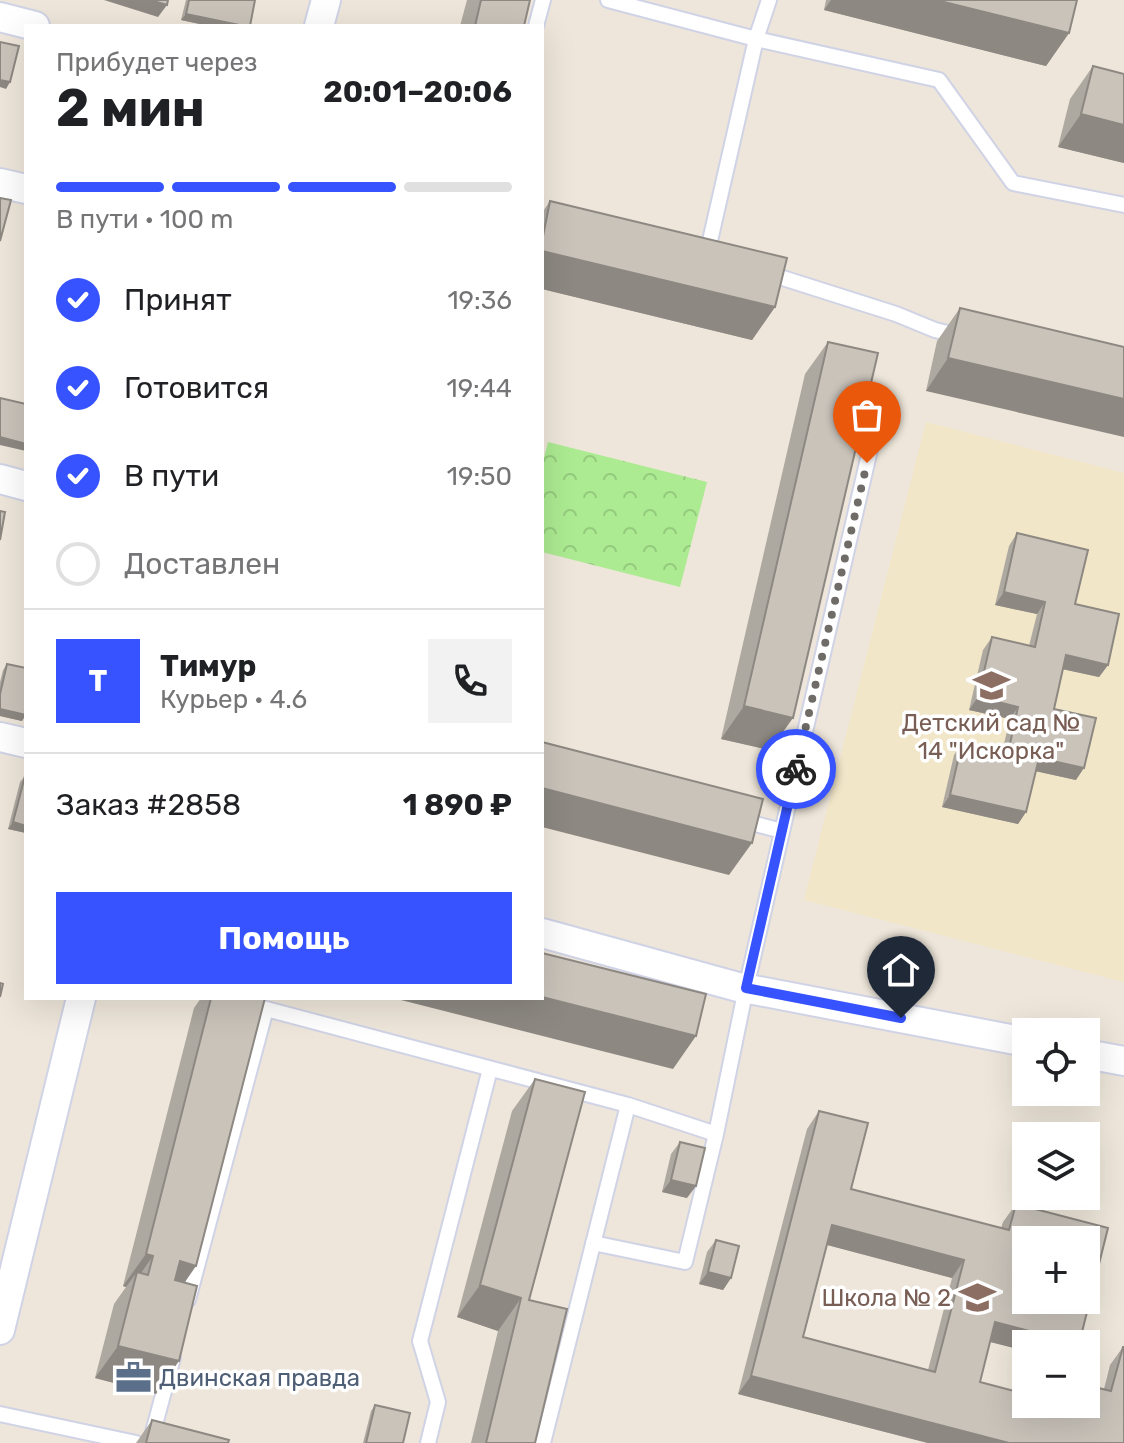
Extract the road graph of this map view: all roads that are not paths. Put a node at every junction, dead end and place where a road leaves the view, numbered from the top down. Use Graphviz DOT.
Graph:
graph roads {
  1 [pos="326,0"];
  2 [pos="543,0"];
  3 [pos="608,0"];
  4 [pos="769,0"];
  5 [pos="0,17"];
  6 [pos="27,24"];
  7 [pos="320,24"];
  8 [pos="537,24"];
  9 [pos="756,39"];
  10 [pos="0,183"];
  11 [pos="24,189"];
  12 [pos="1124,205"];
  13 [pos="706,255"];
  14 [pos="750,268"];
  15 [pos="978,340"];
  16 [pos="881,402"];
  17 [pos="0,479"];
  18 [pos="24,485"];
  19 [pos="0,737"];
  20 [pos="24,743"];
  21 [pos="722,815"];
  22 [pos="782,831"];
  23 [pos="544,934"];
  24 [pos="746,988"];
  25 [pos="81,1000"];
  26 [pos="232,1000"];
  27 [pos="266,1009"];
  28 [pos="1012,1039"];
  29 [pos="1100,1057"];
  30 [pos="1124,1061"];
  31 [pos="490,1069"];
  32 [pos="628,1105"];
  33 [pos="716,1134"];
  34 [pos="593,1243"];
  35 [pos="186,1308"];
  36 [pos="0,1330"];
  37 [pos="178,1338"];
  38 [pos="0,1414"];
  39 [pos="116,1441"];
  40 [pos="136,1443"];
  41 [pos="150,1443"];
  42 [pos="428,1443"];
  43 [pos="543,1443"];
  1 -- 7 [label="street"];
  2 -- 8 [label="lane"];
  3 -- 9 [label="lane"];
  4 -- 9 [label="lane"];
  5 -- 6 [label="street"];
  9 -- 12 [label="lane"];
  9 -- 13 [label="lane"];
  10 -- 11 [label="street"];
  14 -- 15 [label="lane"];
  16 -- 22 [label="lane"];
  17 -- 18 [label="street"];
  19 -- 20 [label="street"];
  21 -- 22 [label="lane"];
  22 -- 24 [label="lane"];
  23 -- 24 [label="street"];
  24 -- 28 [label="street"];
  24 -- 33 [label="lane"];
  25 -- 36 [label="street"];
  26 -- 27 [label="lane"];
  27 -- 31 [label="lane"];
  27 -- 35 [label="lane"];
  29 -- 30 [label="street"];
  31 -- 32 [label="lane"];
  31 -- 42 [label="lane"];
  32 -- 33 [label="lane"];
  32 -- 34 [label="lane"];
  33 -- 34 [label="lane"];
  34 -- 43 [label="lane"];
  37 -- 41 [label="lane"];
  38 -- 39 [label="lane"];
  39 -- 40 [label="lane"];
}
